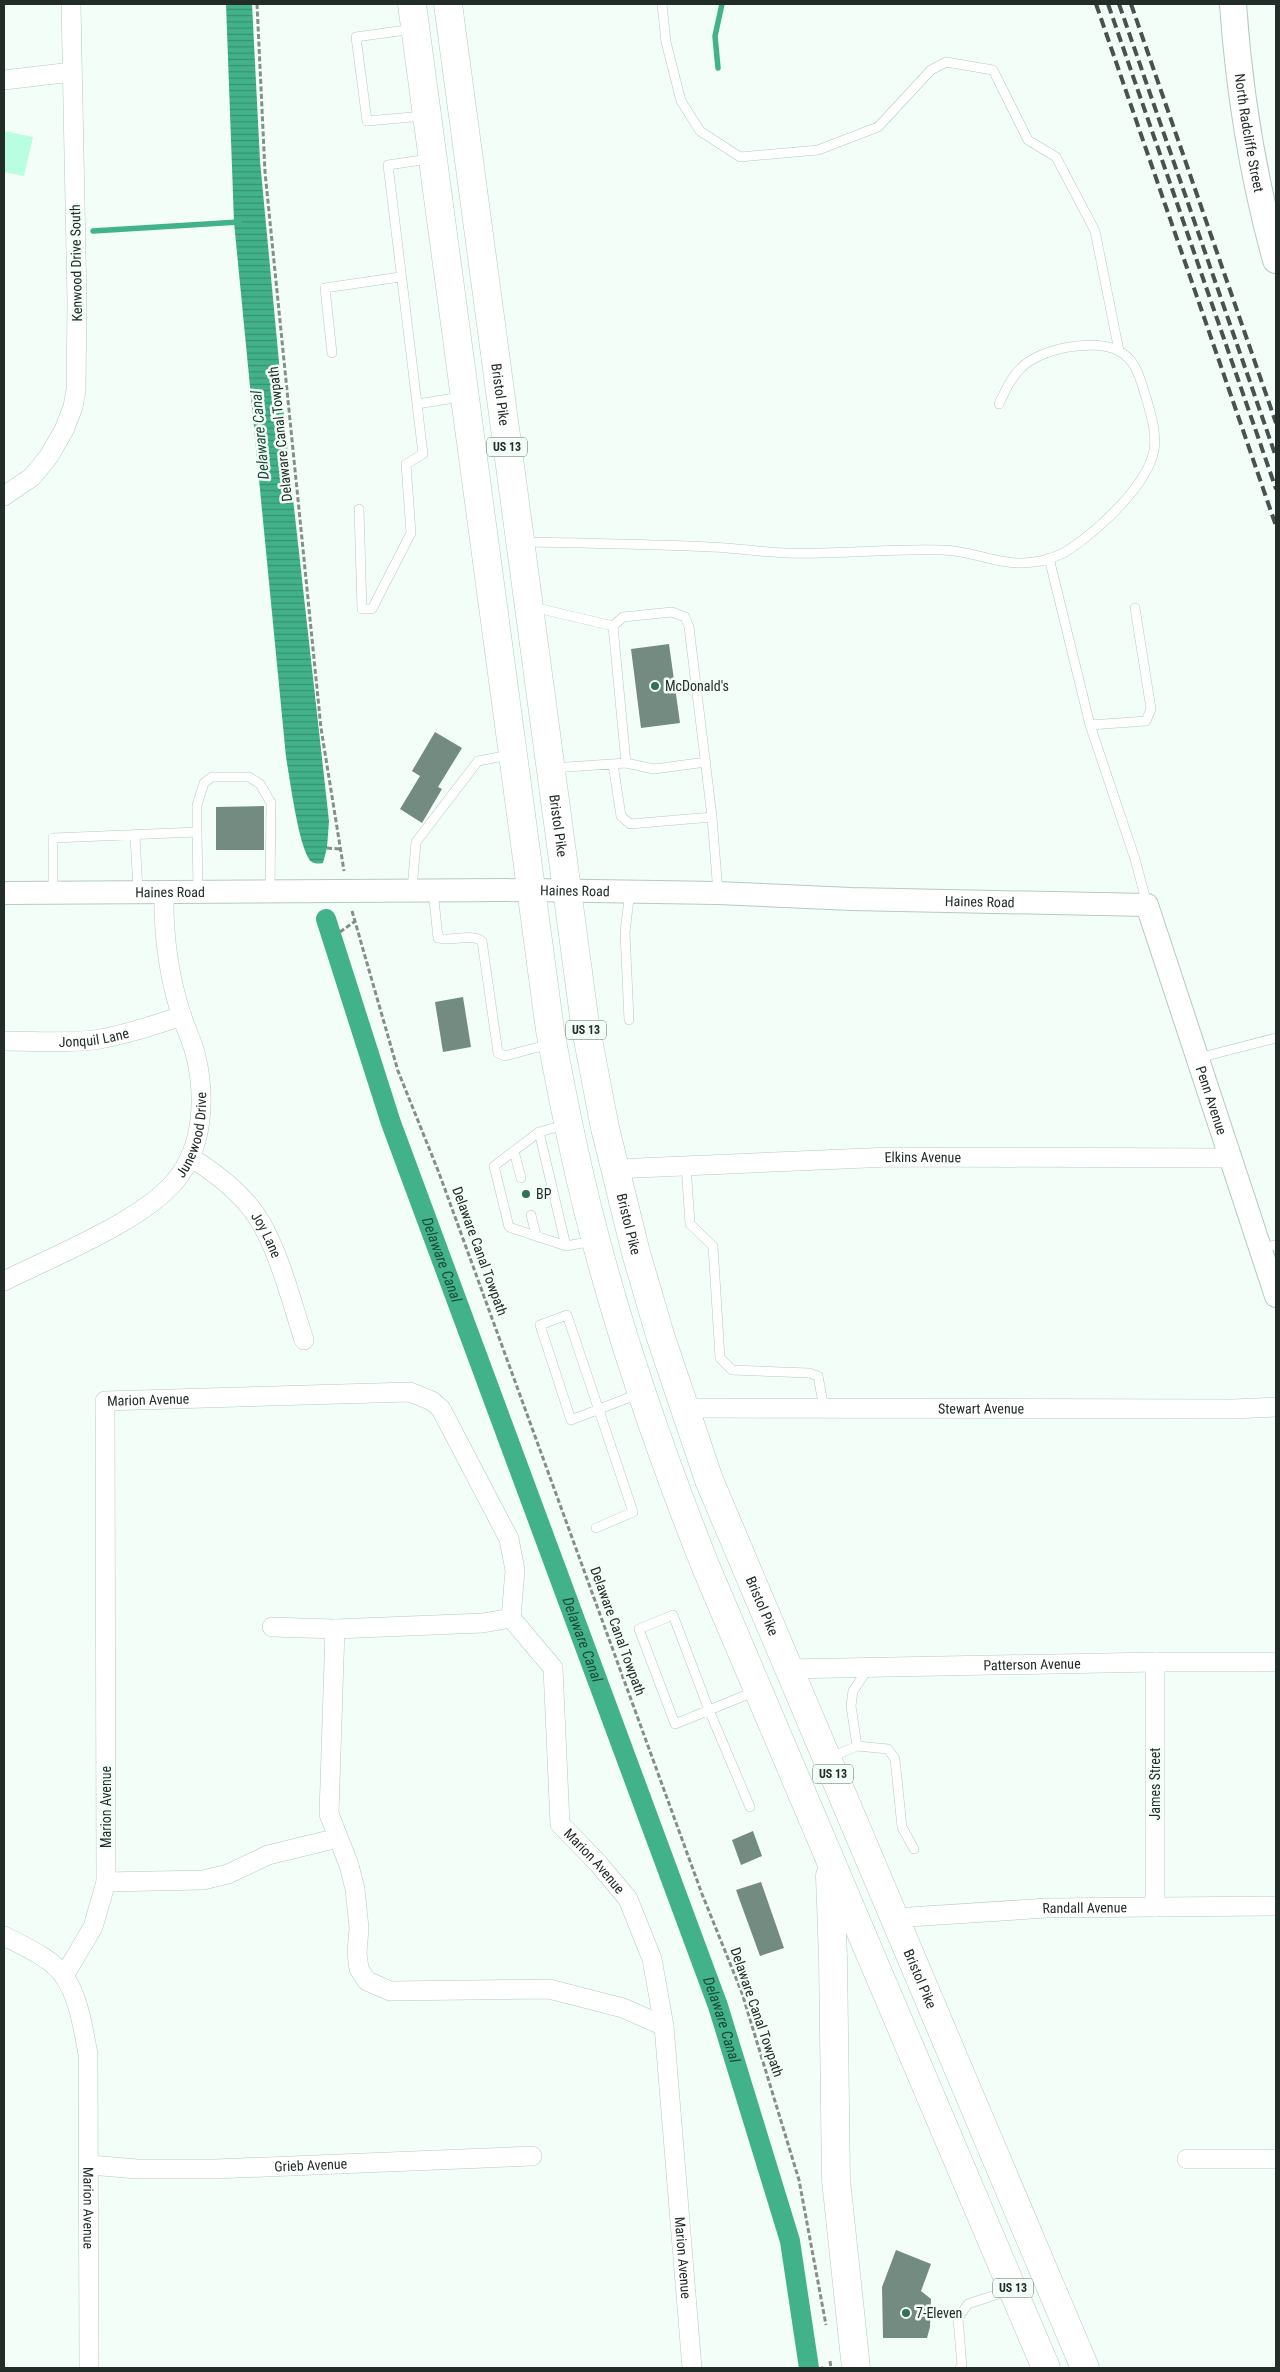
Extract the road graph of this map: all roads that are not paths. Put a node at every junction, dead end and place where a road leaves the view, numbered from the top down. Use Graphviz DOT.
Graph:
graph roads {
  1 [pos="71,4"];
  2 [pos="448,4"];
  3 [pos="662,4"];
  4 [pos="1233,4"];
  5 [pos="414,16"];
  6 [pos="72,72"];
  7 [pos="4,80"];
  8 [pos="427,116"];
  9 [pos="432,158"];
  10 [pos="1276,255"];
  11 [pos="400,277"];
  12 [pos="1119,351"];
  13 [pos="332,353"];
  14 [pos="464,397"];
  15 [pos="418,404"];
  16 [pos="999,404"];
  17 [pos="4,496"];
  18 [pos="359,509"];
  19 [pos="520,542"];
  20 [pos="1049,558"];
  21 [pos="528,606"];
  22 [pos="1135,608"];
  23 [pos="613,626"];
  24 [pos="1090,725"];
  25 [pos="512,755"];
  26 [pos="706,762"];
  27 [pos="626,763"];
  28 [pos="614,764"];
  29 [pos="550,768"];
  30 [pos="712,817"];
  31 [pos="197,832"];
  32 [pos="134,836"];
  33 [pos="422,890"];
  34 [pos="530,890"];
  35 [pos="566,890"];
  36 [pos="164,891"];
  37 [pos="198,891"];
  38 [pos="270,891"];
  39 [pos="630,891"];
  40 [pos="138,892"];
  41 [pos="4,893"];
  42 [pos="52,893"];
  43 [pos="718,893"];
  44 [pos="1147,904"];
  45 [pos="182,1016"];
  46 [pos="630,1020"];
  47 [pos="1276,1038"];
  48 [pos="4,1041"];
  49 [pos="552,1044"];
  50 [pos="1198,1058"];
  51 [pos="568,1124"];
  52 [pos="538,1132"];
  53 [pos="514,1151"];
  54 [pos="190,1157"];
  55 [pos="1231,1158"];
  56 [pos="686,1165"];
  57 [pos="614,1169"];
  58 [pos="521,1178"];
  59 [pos="531,1215"];
  60 [pos="536,1235"];
  61 [pos="596,1241"];
  62 [pos="566,1246"];
  63 [pos="1268,1246"];
  64 [pos="4,1281"];
  65 [pos="1276,1296"];
  66 [pos="304,1340"];
  67 [pos="641,1393"];
  68 [pos="1276,1407"];
  69 [pos="684,1408"];
  70 [pos="824,1408"];
  71 [pos="598,1409"];
  72 [pos="596,1528"];
  73 [pos="511,1618"];
  74 [pos="272,1627"];
  75 [pos="335,1629"];
  76 [pos="1155,1662"];
  77 [pos="1276,1662"];
  78 [pos="869,1667"];
  79 [pos="788,1669"];
  80 [pos="758,1690"];
  81 [pos="709,1710"];
  82 [pos="857,1746"];
  83 [pos="826,1759"];
  84 [pos="750,1807"];
  85 [pos="338,1838"];
  86 [pos="914,1849"];
  87 [pos="827,1851"];
  88 [pos="106,1882"];
  89 [pos="1276,1906"];
  90 [pos="1155,1907"];
  91 [pos="894,1918"];
  92 [pos="4,1936"];
  93 [pos="64,1976"];
  94 [pos="664,2026"];
  95 [pos="532,2156"];
  96 [pos="1187,2159"];
  97 [pos="1276,2159"];
  98 [pos="90,2165"];
  99 [pos="1013,2289"];
  100 [pos="88,2368"];
  101 [pos="692,2368"];
  102 [pos="856,2368"];
  103 [pos="960,2368"];
  104 [pos="1046,2368"];
  105 [pos="1085,2368"];
  1 -- 6 [label="street, Kenwood Drive South"];
  2 -- 19 [label="highway, Bristol Pike / US 13"];
  3 -- 12 [label="lane"];
  4 -- 10 [label="main road, North Radcliffe Street"];
  5 -- 8 [label="highway, US 13"];
  5 -- 8 [label="lane"];
  6 -- 7 [label="street"];
  6 -- 17 [label="street, Kenwood Drive South"];
  8 -- 9 [label="highway, US 13"];
  9 -- 11 [label="lane"];
  9 -- 14 [label="highway, US 13"];
  11 -- 13 [label="lane"];
  11 -- 15 [label="lane"];
  12 -- 16 [label="lane"];
  12 -- 20 [label="lane"];
  14 -- 15 [label="lane"];
  14 -- 25 [label="highway, US 13"];
  15 -- 18 [label="lane"];
  19 -- 20 [label="lane"];
  19 -- 21 [label="highway, Bristol Pike / US 13"];
  20 -- 24 [label="lane"];
  21 -- 23 [label="lane"];
  21 -- 29 [label="highway, Bristol Pike / US 13"];
  22 -- 24 [label="lane"];
  23 -- 26 [label="lane"];
  23 -- 27 [label="lane"];
  24 -- 44 [label="lane"];
  25 -- 33 [label="lane"];
  25 -- 34 [label="highway, US 13"];
  26 -- 27 [label="lane"];
  26 -- 30 [label="lane"];
  27 -- 28 [label="lane"];
  28 -- 29 [label="lane"];
  28 -- 30 [label="lane"];
  29 -- 35 [label="highway, Bristol Pike / US 13"];
  30 -- 43 [label="lane"];
  31 -- 32 [label="lane"];
  31 -- 37 [label="lane"];
  31 -- 38 [label="lane"];
  32 -- 40 [label="lane"];
  32 -- 42 [label="lane"];
  33 -- 34 [label="street, Haines Road"];
  33 -- 38 [label="street, Haines Road"];
  33 -- 49 [label="lane"];
  34 -- 35 [label="street, Haines Road"];
  34 -- 49 [label="highway, US 13"];
  35 -- 39 [label="street, Haines Road"];
  35 -- 57 [label="highway, Bristol Pike / US 13"];
  36 -- 37 [label="street, Haines Road"];
  36 -- 40 [label="street, Haines Road"];
  36 -- 45 [label="street, Junewood Drive"];
  37 -- 38 [label="street, Haines Road"];
  39 -- 43 [label="street, Haines Road"];
  39 -- 46 [label="lane"];
  40 -- 42 [label="street, Haines Road"];
  41 -- 42 [label="street, Haines Road"];
  43 -- 44 [label="street, Haines Road"];
  44 -- 50 [label="street, Penn Avenue"];
  45 -- 48 [label="street, Jonquil Lane"];
  45 -- 54 [label="street, Junewood Drive"];
  47 -- 50 [label="lane"];
  49 -- 51 [label="highway, US 13"];
  50 -- 55 [label="street, Penn Avenue"];
  51 -- 52 [label="lane"];
  51 -- 61 [label="highway, US 13"];
  52 -- 53 [label="lane"];
  52 -- 62 [label="lane"];
  53 -- 58 [label="lane"];
  53 -- 60 [label="lane"];
  54 -- 64 [label="street, Junewood Drive"];
  54 -- 66 [label="street, Joy Lane"];
  55 -- 56 [label="street, Elkins Avenue"];
  55 -- 63 [label="street, Penn Avenue"];
  56 -- 57 [label="street, Elkins Avenue"];
  56 -- 70 [label="lane"];
  57 -- 69 [label="highway, Bristol Pike / US 13"];
  59 -- 60 [label="lane"];
  60 -- 62 [label="lane"];
  61 -- 62 [label="lane"];
  61 -- 67 [label="highway, US 13"];
  63 -- 65 [label="street, Penn Avenue"];
  67 -- 71 [label="lane"];
  67 -- 80 [label="highway, US 13"];
  68 -- 70 [label="street, Stewart Avenue"];
  69 -- 70 [label="street, Stewart Avenue"];
  69 -- 79 [label="highway, Bristol Pike / US 13"];
  71 -- 71 [label="lane"];
  71 -- 72 [label="lane"];
  73 -- 75 [label="street"];
  73 -- 88 [label="street, Marion Avenue"];
  73 -- 94 [label="street, Marion Avenue"];
  74 -- 75 [label="street"];
  75 -- 85 [label="street"];
  76 -- 77 [label="street, Patterson Avenue"];
  76 -- 78 [label="street, Patterson Avenue"];
  76 -- 90 [label="street, James Street"];
  78 -- 79 [label="street, Patterson Avenue"];
  78 -- 82 [label="lane"];
  79 -- 83 [label="highway, Bristol Pike / US 13"];
  80 -- 81 [label="lane"];
  80 -- 87 [label="highway, US 13"];
  81 -- 81 [label="lane"];
  81 -- 84 [label="lane"];
  82 -- 83 [label="lane"];
  82 -- 86 [label="lane"];
  83 -- 91 [label="highway, Bristol Pike / US 13"];
  85 -- 88 [label="street"];
  85 -- 94 [label="street"];
  87 -- 99 [label="highway, US 13"];
  87 -- 102 [label="highway"];
  88 -- 93 [label="street, Marion Avenue"];
  89 -- 90 [label="street, Randall Avenue"];
  90 -- 91 [label="street, Randall Avenue"];
  91 -- 105 [label="highway, Bristol Pike / US 13"];
  92 -- 93 [label="street"];
  93 -- 98 [label="street, Marion Avenue"];
  94 -- 101 [label="street, Marion Avenue"];
  95 -- 98 [label="street, Grieb Avenue"];
  96 -- 97 [label="street"];
  98 -- 100 [label="street, Marion Avenue"];
  99 -- 103 [label="lane"];
  99 -- 104 [label="highway, US 13"];
}
